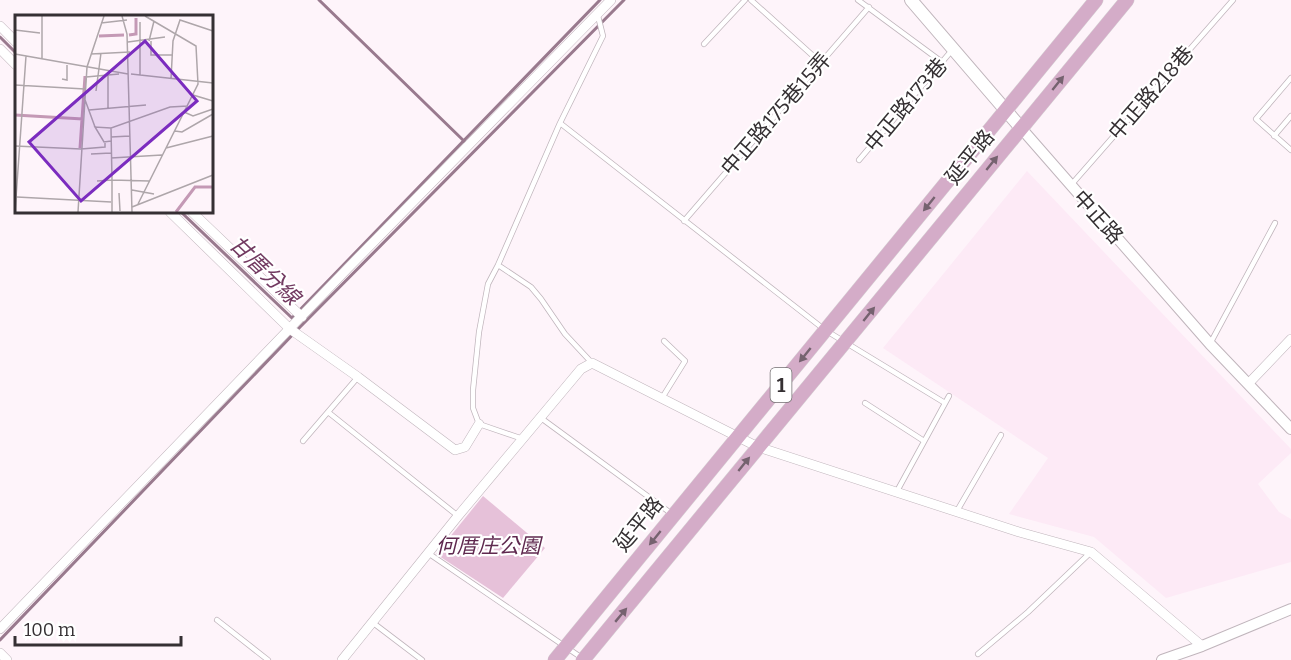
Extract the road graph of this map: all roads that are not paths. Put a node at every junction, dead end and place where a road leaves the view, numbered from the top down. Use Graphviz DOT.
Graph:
graph roads {
  1 [pos="611,0"];
  2 [pos="745,0"];
  3 [pos="750,0"];
  4 [pos="858,0"];
  5 [pos="910,0"];
  6 [pos="1096,0"];
  7 [pos="1127,0"];
  8 [pos="1233,0"];
  9 [pos="869,7"];
  10 [pos="597,14"];
  11 [pos="0,26"];
  12 [pos="15,41"];
  13 [pos="704,44"];
  14 [pos="0,49"];
  15 [pos="952,49"];
  16 [pos="942,62"];
  17 [pos="820,63"];
  18 [pos="15,64"];
  19 [pos="1291,78"];
  20 [pos="1006,110"];
  21 [pos="1291,116"];
  22 [pos="560,123"];
  23 [pos="1021,128"];
  24 [pos="1274,136"];
  25 [pos="1291,150"];
  26 [pos="859,160"];
  27 [pos="1070,186"];
  28 [pos="171,213"];
  29 [pos="193,213"];
  30 [pos="684,221"];
  31 [pos="1275,223"];
  32 [pos="498,265"];
  33 [pos="302,317"];
  34 [pos="290,329"];
  35 [pos="825,330"];
  36 [pos="1291,339"];
  37 [pos="664,340"];
  38 [pos="846,342"];
  39 [pos="1210,344"];
  40 [pos="592,363"];
  41 [pos="358,376"];
  42 [pos="1249,383"];
  43 [pos="949,396"];
  44 [pos="662,398"];
  45 [pos="865,403"];
  46 [pos="945,403"];
  47 [pos="327,412"];
  48 [pos="541,418"];
  49 [pos="478,424"];
  50 [pos="1291,429"];
  51 [pos="1001,435"];
  52 [pos="739,437"];
  53 [pos="523,439"];
  54 [pos="303,441"];
  55 [pos="924,441"];
  56 [pos="758,447"];
  57 [pos="896,493"];
  58 [pos="956,512"];
  59 [pos="673,515"];
  60 [pos="458,516"];
  61 [pos="1091,552"];
  62 [pos="428,553"];
  63 [pos="1291,609"];
  64 [pos="217,620"];
  65 [pos="372,622"];
  66 [pos="0,629"];
  67 [pos="1202,646"];
  68 [pos="566,647"];
  69 [pos="0,653"];
  70 [pos="978,654"];
  71 [pos="7,660"];
  72 [pos="268,660"];
  73 [pos="342,660"];
  74 [pos="422,660"];
  75 [pos="555,660"];
  76 [pos="584,660"];
  77 [pos="1162,660"];
  1 -- 10 [label="street"];
  2 -- 13 [label="lane"];
  3 -- 17 [label="lane"];
  4 -- 9 [label="lane"];
  5 -- 15 [label="main road, 中正路"];
  6 -- 20 [label="main road, 延平路 / 1"];
  23 -- 7 [label="main road, 延平路 / 1, one-way"];
  8 -- 27 [label="lane, 中正路218巷"];
  9 -- 16 [label="lane"];
  9 -- 17 [label="lane, 中正路175巷15弄"];
  10 -- 22 [label="lane"];
  10 -- 33 [label="street"];
  11 -- 12 [label="street"];
  14 -- 18 [label="street"];
  15 -- 16 [label="lane, 中正路173巷"];
  15 -- 20 [label="main road, 中正路"];
  16 -- 26 [label="lane, 中正路173巷"];
  17 -- 30 [label="lane, 中正路175巷15弄"];
  19 -- 24 [label="lane"];
  20 -- 23 [label="main road, 中正路"];
  20 -- 35 [label="main road, 延平路 / 1, one-way"];
  21 -- 24 [label="lane"];
  22 -- 30 [label="lane"];
  22 -- 32 [label="lane"];
  23 -- 27 [label="street, 中正路"];
  38 -- 23 [label="main road, 延平路 / 1, one-way"];
  24 -- 25 [label="lane"];
  27 -- 39 [label="street, 中正路"];
  28 -- 34 [label="street"];
  29 -- 33 [label="street"];
  30 -- 35 [label="lane"];
  31 -- 39 [label="lane"];
  32 -- 40 [label="lane"];
  32 -- 49 [label="lane"];
  33 -- 34 [label="street"];
  34 -- 41 [label="street"];
  34 -- 66 [label="street"];
  35 -- 38 [label="lane"];
  35 -- 52 [label="main road, 延平路 / 1, one-way"];
  36 -- 42 [label="street"];
  37 -- 44 [label="lane"];
  38 -- 46 [label="lane"];
  38 -- 56 [label="main road, 延平路 / 1"];
  39 -- 42 [label="street, 中正路"];
  40 -- 44 [label="street"];
  40 -- 48 [label="street"];
  41 -- 47 [label="lane"];
  41 -- 49 [label="street"];
  42 -- 50 [label="street, 中正路"];
  43 -- 46 [label="lane"];
  44 -- 52 [label="street"];
  45 -- 55 [label="lane"];
  46 -- 55 [label="lane"];
  47 -- 54 [label="lane"];
  47 -- 60 [label="lane"];
  48 -- 53 [label="street"];
  48 -- 59 [label="lane"];
  49 -- 53 [label="lane"];
  51 -- 58 [label="lane"];
  52 -- 56 [label="street"];
  52 -- 59 [label="main road, 延平路 / 1"];
  53 -- 60 [label="street"];
  55 -- 57 [label="lane"];
  56 -- 57 [label="street"];
  76 -- 56 [label="main road, 延平路 / 1, one-way"];
  57 -- 58 [label="street"];
  58 -- 61 [label="street"];
  59 -- 68 [label="main road, 延平路 / 1, one-way"];
  60 -- 62 [label="street"];
  61 -- 67 [label="street"];
  61 -- 70 [label="lane"];
  62 -- 65 [label="street"];
  62 -- 68 [label="lane"];
  63 -- 67 [label="street"];
  64 -- 72 [label="lane"];
  65 -- 73 [label="street"];
  65 -- 74 [label="lane"];
  67 -- 77 [label="street"];
  68 -- 75 [label="main road, 延平路 / 1"];
  68 -- 76 [label="lane"];
  69 -- 71 [label="street"];
}
